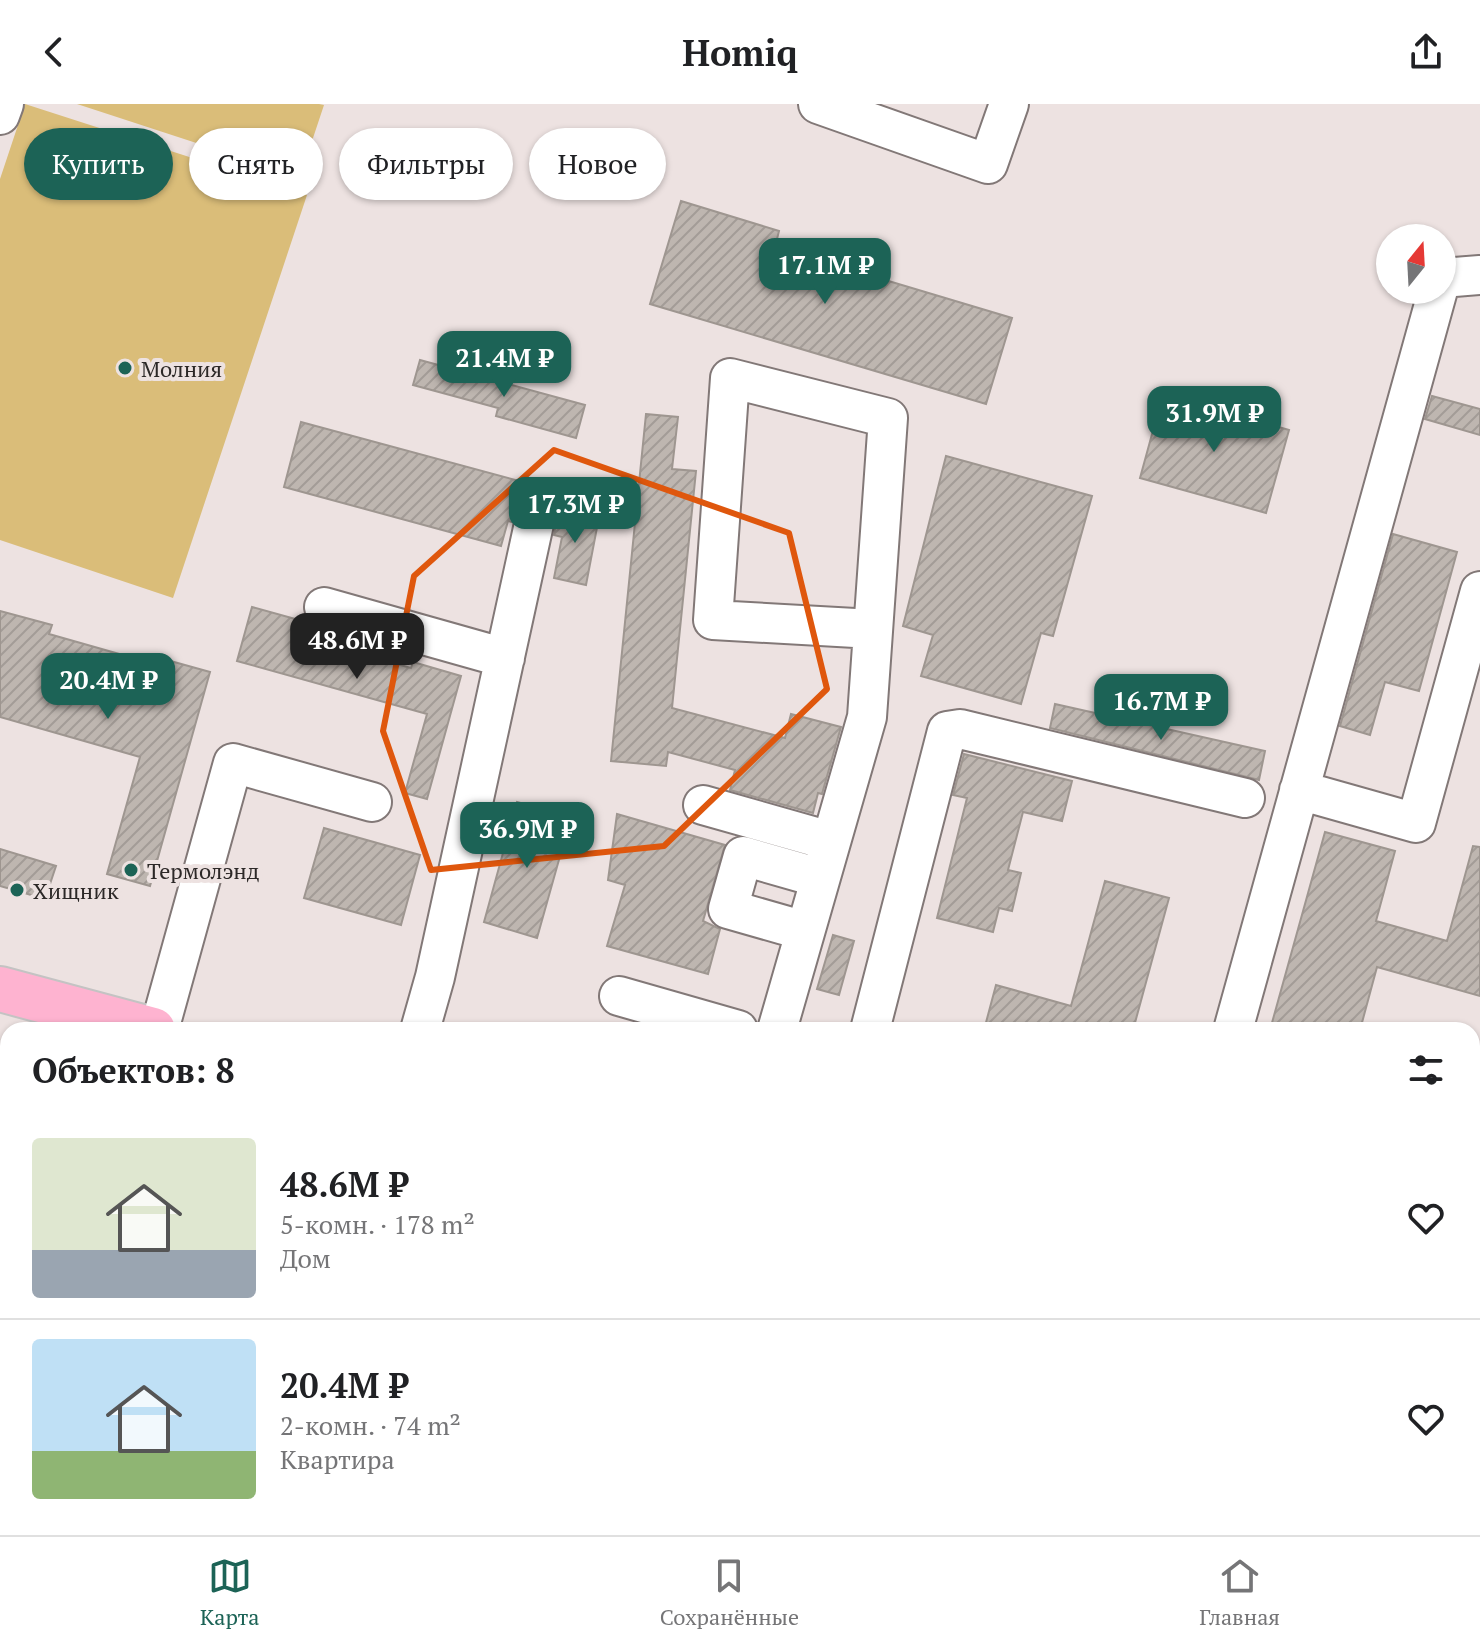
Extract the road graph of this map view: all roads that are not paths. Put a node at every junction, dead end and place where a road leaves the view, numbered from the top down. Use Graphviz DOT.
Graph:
graph roads {
  1 [pos="4,104"];
  2 [pos="818,104"];
  3 [pos="1009,104"];
  4 [pos="0,115"];
  5 [pos="1480,275"];
  6 [pos="1456,277"];
  7 [pos="1435,304"];
  8 [pos="537,510"];
  9 [pos="1480,591"];
  10 [pos="324,607"];
  11 [pos="873,629"];
  12 [pos="505,658"];
  13 [pos="1466,692"];
  14 [pos="1299,790"];
  15 [pos="1245,798"];
  16 [pos="372,802"];
  17 [pos="703,805"];
  18 [pos="830,841"];
  19 [pos="820,878"];
  20 [pos="805,931"];
  21 [pos="0,989"];
  22 [pos="619,996"];
  23 [pos="126,1022"];
  24 [pos="158,1022"];
  25 [pos="422,1022"];
  26 [pos="710,1022"];
  27 [pos="779,1022"];
  28 [pos="872,1022"];
  29 [pos="1235,1022"];
  1 -- 4 [label="street"];
  2 -- 3 [label="street"];
  5 -- 6 [label="street"];
  7 -- 14 [label="street"];
  8 -- 12 [label="street"];
  9 -- 13 [label="street"];
  10 -- 12 [label="street"];
  11 -- 11 [label="street"];
  11 -- 18 [label="street"];
  12 -- 25 [label="street"];
  13 -- 14 [label="street"];
  14 -- 29 [label="street"];
  15 -- 28 [label="street"];
  16 -- 24 [label="street"];
  17 -- 18 [label="street"];
  18 -- 19 [label="street"];
  19 -- 20 [label="street"];
  19 -- 20 [label="street"];
  20 -- 27 [label="street"];
  21 -- 23 [label="main road"];
  22 -- 26 [label="street"];
}
